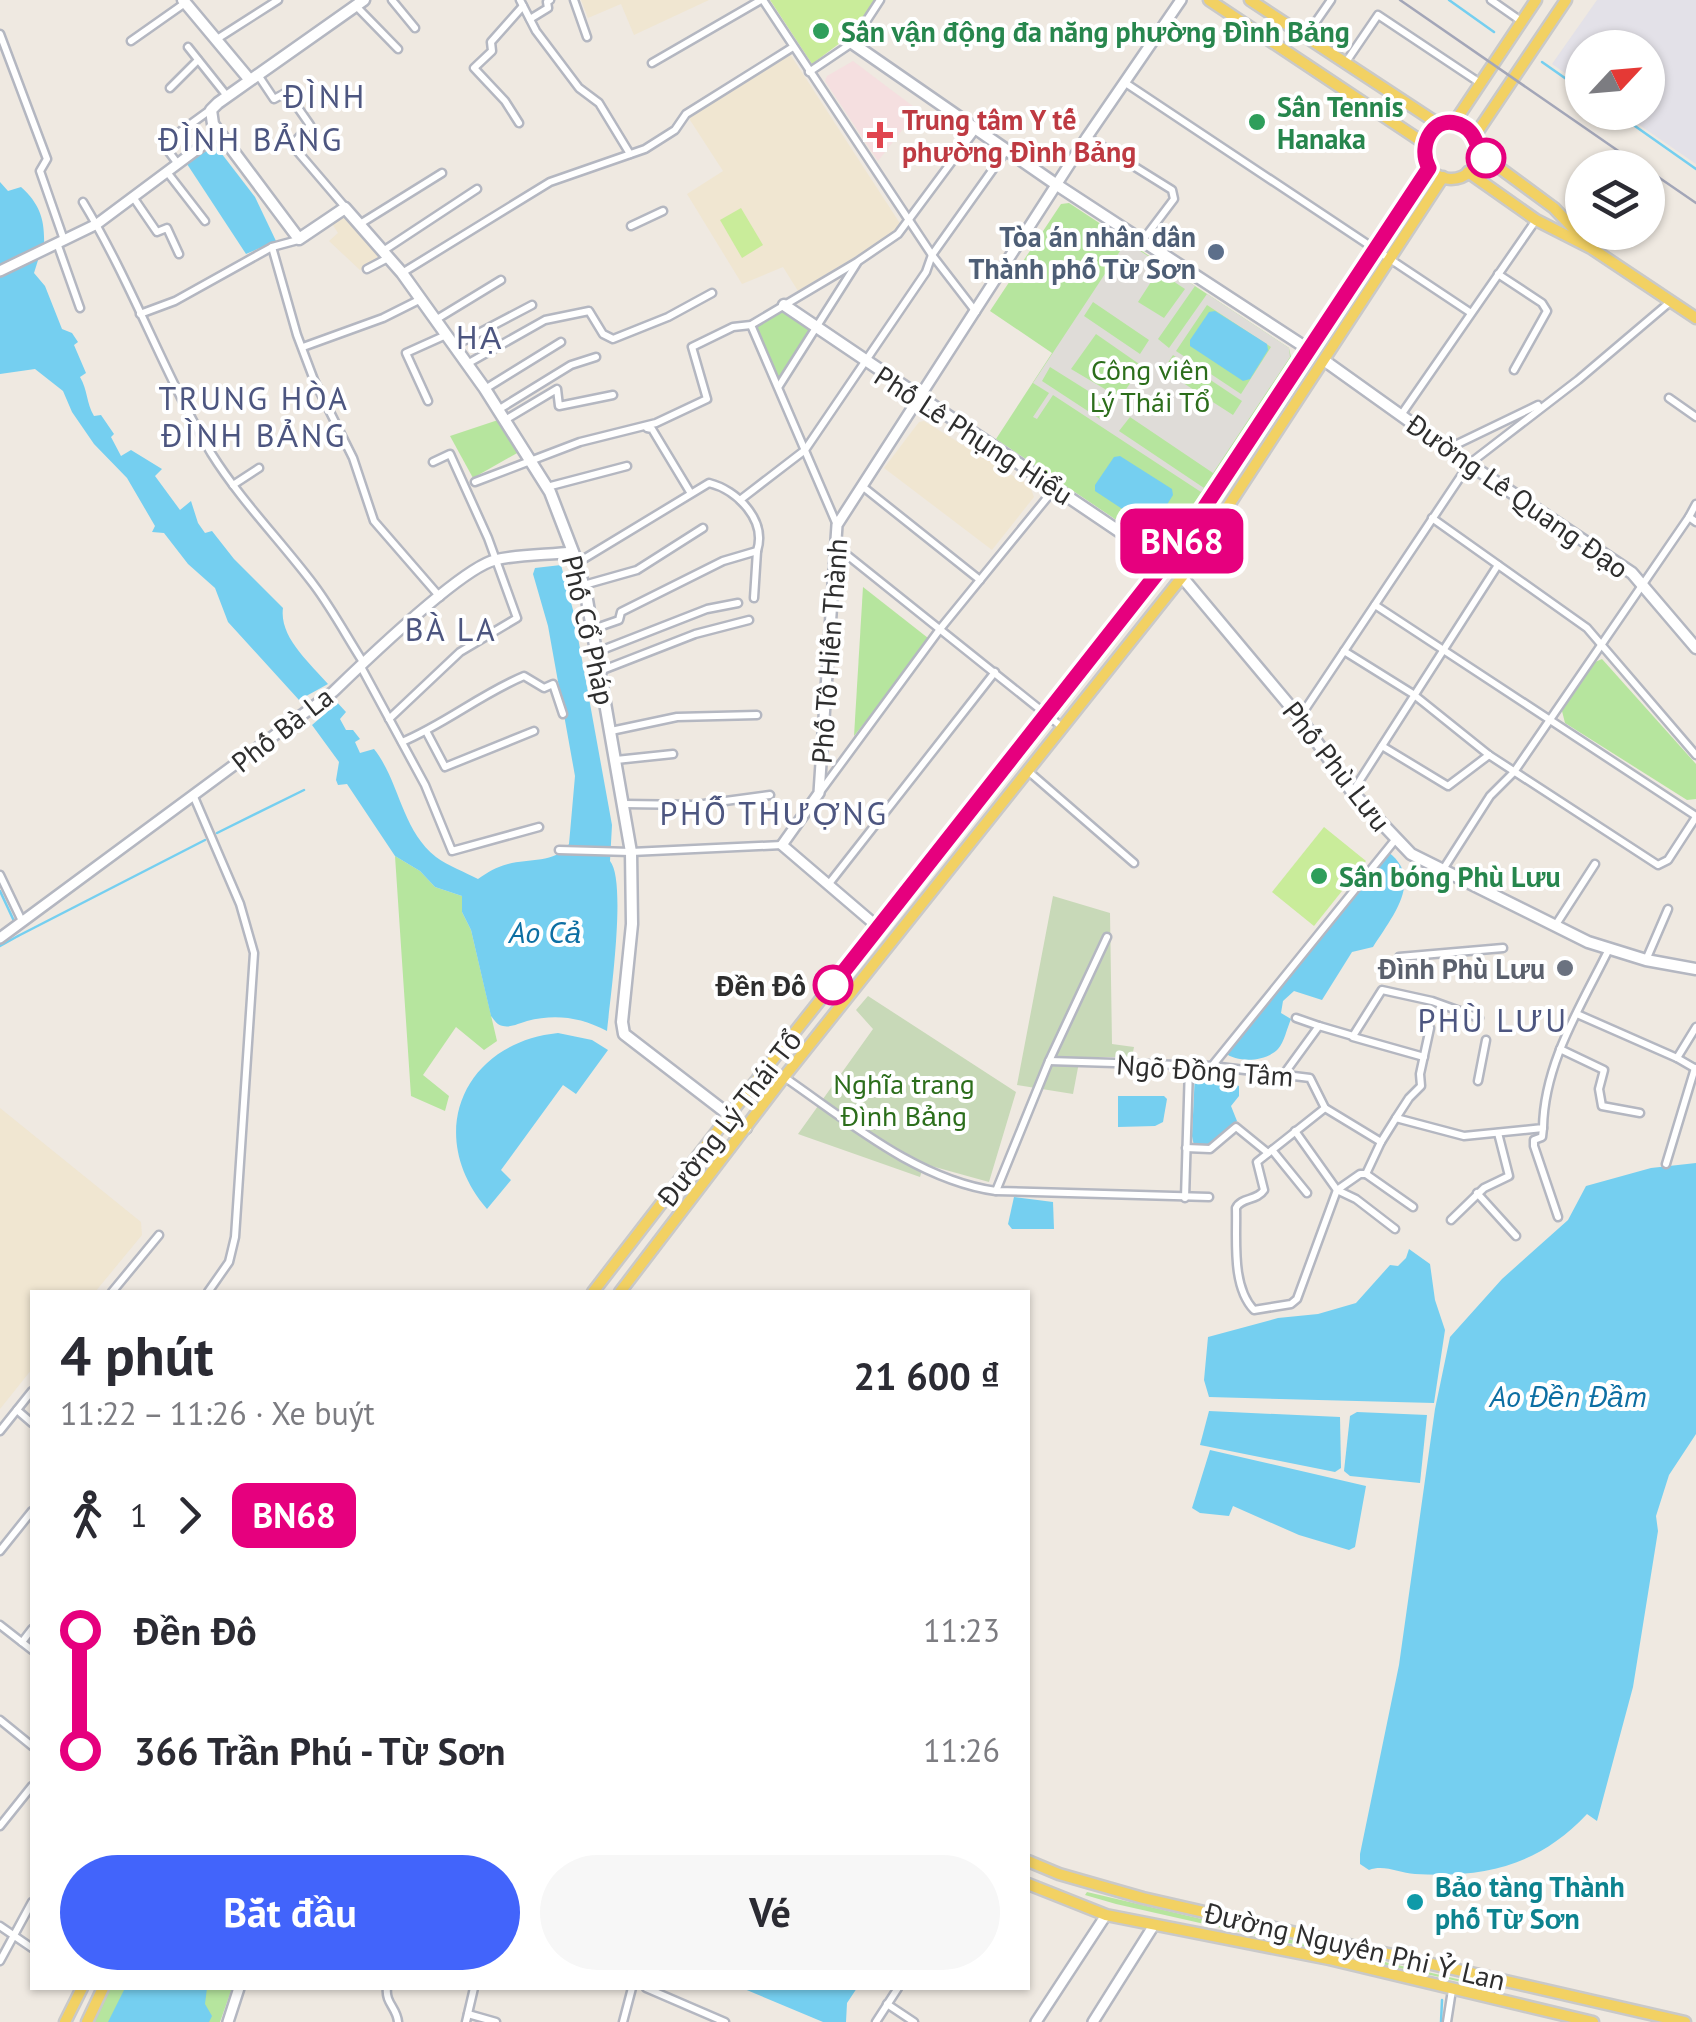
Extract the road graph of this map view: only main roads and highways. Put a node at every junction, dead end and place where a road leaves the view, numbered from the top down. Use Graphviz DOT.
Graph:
graph roads {
  1 [pos="1209,0"];
  2 [pos="1250,0"];
  3 [pos="1536,0"];
  4 [pos="1566,0"];
  5 [pos="187,2"];
  6 [pos="360,3"];
  7 [pos="1309,39"];
  8 [pos="852,42"];
  9 [pos="1299,61"];
  10 [pos="253,77"];
  11 [pos="1454,123"];
  12 [pos="1440,125"];
  13 [pos="1474,136"];
  14 [pos="1424,142"];
  15 [pos="1478,152"];
  16 [pos="1429,168"];
  17 [pos="1468,172"];
  18 [pos="1443,177"];
  19 [pos="1548,203"];
  20 [pos="1564,216"];
  21 [pos="1536,220"];
  22 [pos="1554,229"];
  23 [pos="1565,235"];
  24 [pos="1594,250"];
  25 [pos="784,305"];
  26 [pos="1696,318"];
  27 [pos="1308,349"];
  28 [pos="1325,360"];
  29 [pos="1242,450"];
  30 [pos="1258,462"];
  31 [pos="1166,563"];
  32 [pos="1182,577"];
  33 [pos="1696,648"];
  34 [pos="879,928"];
  35 [pos="893,940"];
  36 [pos="1696,969"];
  37 [pos="730,1114"];
  38 [pos="746,1128"];
  39 [pos="596,1290"];
  40 [pos="622,1290"];
  41 [pos="1030,1861"];
  42 [pos="1030,1885"];
  43 [pos="1507,1980"];
  44 [pos="81,1990"];
  45 [pos="102,1990"];
  46 [pos="1502,2001"];
  47 [pos="66,2022"];
  48 [pos="86,2022"];
  49 [pos="1593,2022"];
  50 [pos="1685,2022"];
  1 -- 9 [label="main road"];
  2 -- 7 [label="main road"];
  3 -- 11 [label="main road"];
  4 -- 13 [label="main road"];
  5 -- 10 [label="main road"];
  6 -- 10 [label="main road"];
  7 -- 9 [label="main road"];
  7 -- 12 [label="main road"];
  8 -- 27 [label="main road"];
  9 -- 14 [label="main road"];
  10 -- 37 [label="main road, Phố Cổ Pháp"];
  11 -- 12 [label="main road"];
  11 -- 13 [label="main road"];
  12 -- 14 [label="main road"];
  13 -- 15 [label="main road"];
  14 -- 16 [label="main road"];
  15 -- 17 [label="main road"];
  15 -- 19 [label="main road"];
  16 -- 18 [label="main road"];
  16 -- 27 [label="main road, Đường Lý Thái Tổ"];
  17 -- 18 [label="main road"];
  17 -- 21 [label="main road"];
  18 -- 28 [label="main road, Đường Lý Thái Tổ"];
  19 -- 20 [label="main road"];
  19 -- 21 [label="main road"];
  20 -- 22 [label="main road"];
  21 -- 22 [label="main road"];
  22 -- 23 [label="main road"];
  24 -- 26 [label="main road"];
  25 -- 31 [label="main road, Phố Lê Phụng Hiểu"];
  27 -- 28 [label="main road"];
  27 -- 29 [label="main road, Đường Lý Thái Tổ"];
  28 -- 30 [label="main road, Đường Lý Thái Tổ"];
  28 -- 33 [label="main road, Đường Lê Quang Đạo"];
  29 -- 30 [label="main road"];
  29 -- 31 [label="main road, Đường Lý Thái Tổ"];
  30 -- 32 [label="main road, Đường Lý Thái Tổ"];
  31 -- 32 [label="main road"];
  31 -- 34 [label="main road, Đường Lý Thái Tổ"];
  32 -- 35 [label="main road, Đường Lý Thái Tổ"];
  32 -- 36 [label="main road, Phố Phù Lưu"];
  34 -- 35 [label="main road"];
  34 -- 37 [label="main road, Đường Lý Thái Tổ"];
  35 -- 38 [label="main road, Đường Lý Thái Tổ"];
  37 -- 38 [label="main road, Phố Cổ Pháp"];
  37 -- 39 [label="main road, Đường Lý Thái Tổ"];
  38 -- 40 [label="main road, Đường Lý Thái Tổ"];
  41 -- 43 [label="main road, Đường Nguyên Phi Ỷ Lan"];
  42 -- 46 [label="main road, Đường Nguyên Phi Ỷ Lan"];
  43 -- 46 [label="main road"];
  43 -- 50 [label="main road, Đường Nguyên Phi Ỷ Lan"];
  44 -- 47 [label="main road"];
  45 -- 48 [label="main road"];
  46 -- 49 [label="main road, Đường Nguyên Phi Ỷ Lan"];
}
